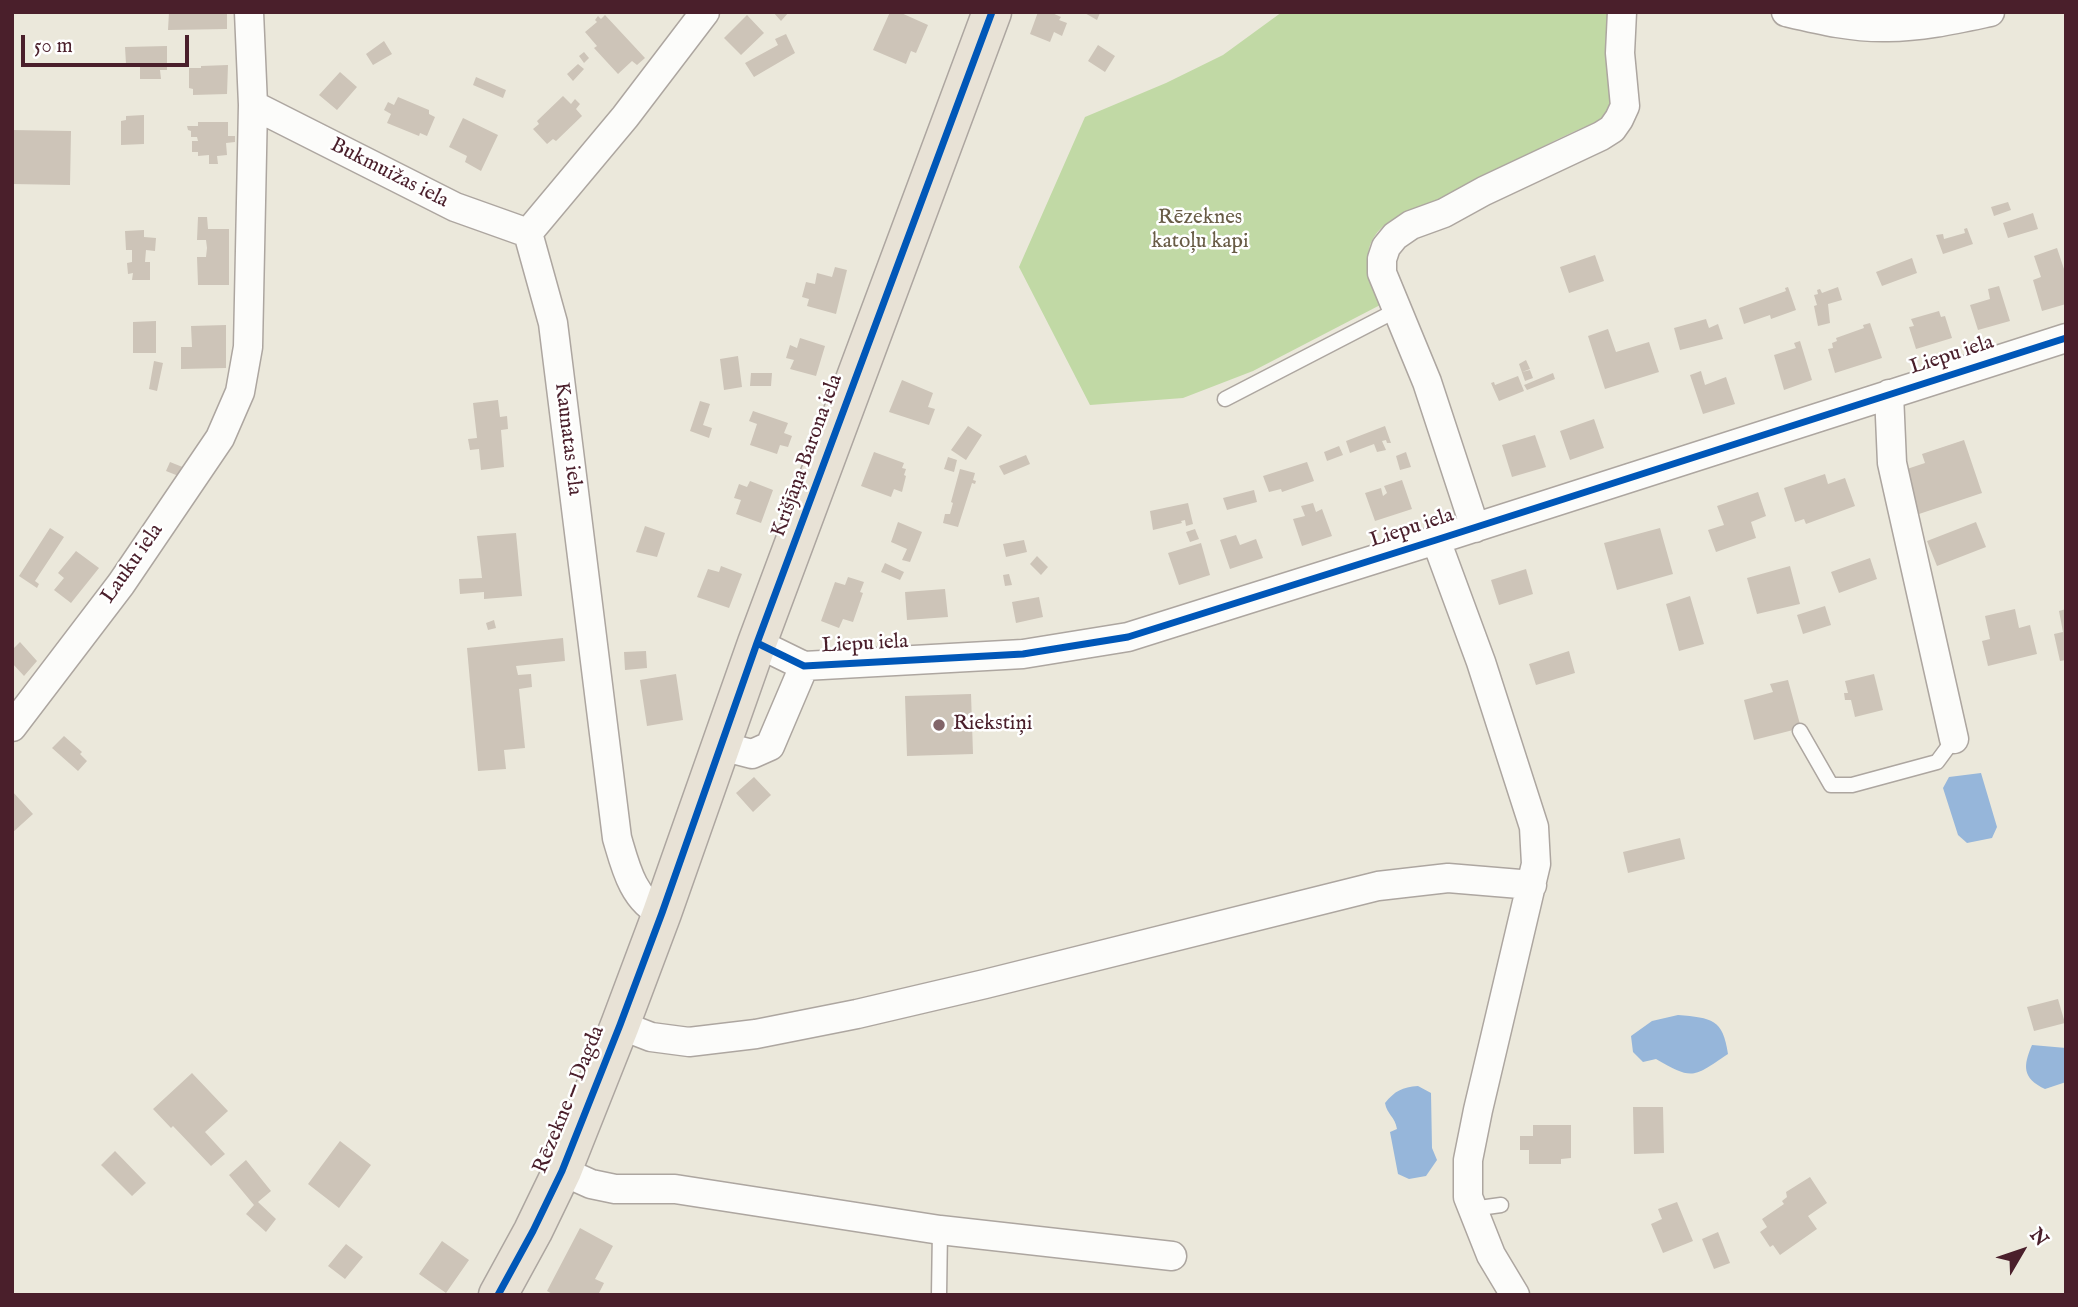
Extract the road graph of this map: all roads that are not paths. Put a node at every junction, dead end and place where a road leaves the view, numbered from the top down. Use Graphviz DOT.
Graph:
graph roads {
  1 [pos="249,12"];
  2 [pos="705,12"];
  3 [pos="992,12"];
  4 [pos="1622,12"];
  5 [pos="1786,12"];
  6 [pos="1990,12"];
  7 [pos="253,105"];
  8 [pos="528,233"];
  9 [pos="1397,310"];
  10 [pos="2066,338"];
  11 [pos="1889,394"];
  12 [pos="1225,399"];
  13 [pos="1475,528"];
  14 [pos="1436,540"];
  15 [pos="757,643"];
  16 [pos="804,666"];
  17 [pos="12,727"];
  18 [pos="1800,731"];
  19 [pos="1954,739"];
  20 [pos="721,746"];
  21 [pos="1532,885"];
  22 [pos="662,913"];
  23 [pos="620,1024"];
  24 [pos="562,1171"];
  25 [pos="1501,1205"];
  26 [pos="1472,1209"];
  27 [pos="940,1230"];
  28 [pos="1172,1256"];
  29 [pos="498,1295"];
  30 [pos="939,1295"];
  31 [pos="1515,1295"];
  1 -- 7 [label="street"];
  2 -- 8 [label="street"];
  3 -- 15 [label="main road, Krišjāņa Barona iela"];
  4 -- 9 [label="street"];
  5 -- 6 [label="street"];
  7 -- 8 [label="street, Bukmuižas iela"];
  7 -- 17 [label="street, Lauku iela"];
  8 -- 22 [label="street, Kaunatas iela"];
  9 -- 12 [label="lane"];
  9 -- 13 [label="street"];
  10 -- 11 [label="street, Liepu iela"];
  11 -- 13 [label="street, Liepu iela"];
  11 -- 19 [label="street"];
  13 -- 14 [label="street, Liepu iela"];
  14 -- 16 [label="street, Liepu iela"];
  14 -- 21 [label="street"];
  15 -- 16 [label="street, Liepu iela"];
  15 -- 20 [label="main road, Krišjāņa Barona iela"];
  16 -- 20 [label="street"];
  18 -- 19 [label="lane"];
  20 -- 22 [label="main road, Krišjāņa Barona iela"];
  21 -- 23 [label="street"];
  21 -- 26 [label="street"];
  22 -- 23 [label="main road, Rēzekne — Dagda"];
  23 -- 24 [label="main road, Rēzekne — Dagda"];
  24 -- 27 [label="street"];
  24 -- 29 [label="main road, Rēzekne — Dagda"];
  25 -- 26 [label="lane"];
  26 -- 31 [label="street"];
  27 -- 28 [label="street"];
  27 -- 30 [label="lane"];
}
